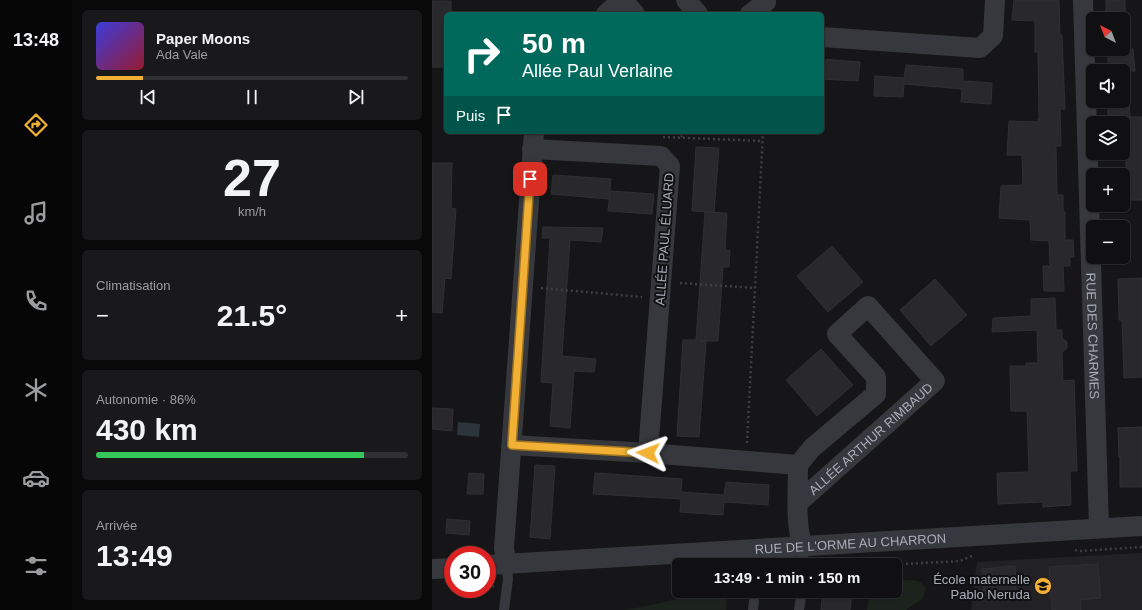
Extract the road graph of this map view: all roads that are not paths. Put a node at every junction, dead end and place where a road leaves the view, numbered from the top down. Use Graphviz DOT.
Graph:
graph roads {
  1 [pos="623,0"];
  2 [pos="686,0"];
  3 [pos="995,0"];
  4 [pos="1083,0"];
  5 [pos="768,5"];
  6 [pos="608,12"];
  7 [pos="633,12"];
  8 [pos="696,12"];
  9 [pos="754,12"];
  10 [pos="824,37"];
  11 [pos="533,140"];
  12 [pos="512,445"];
  13 [pos="648,453"];
  14 [pos="798,465"];
  15 [pos="798,504"];
  16 [pos="1142,526"];
  17 [pos="1099,528"];
  18 [pos="802,545"];
  19 [pos="759,557"];
  20 [pos="803,558"];
  21 [pos="497,564"];
  22 [pos="444,568"];
  23 [pos="432,569"];
  24 [pos="754,598"];
  25 [pos="801,598"];
  26 [pos="504,610"];
  27 [pos="753,610"];
  28 [pos="799,610"];
  1 -- 6 [label="street"];
  1 -- 7 [label="street"];
  2 -- 8 [label="street"];
  3 -- 10 [label="street"];
  4 -- 17 [label="street, RUE DES CHARMES"];
  5 -- 9 [label="street"];
  11 -- 12 [label="street"];
  11 -- 13 [label="street, ALLÉE PAUL ÉLUARD"];
  12 -- 13 [label="street"];
  12 -- 21 [label="street"];
  13 -- 14 [label="street"];
  14 -- 15 [label="street, ALLÉE ARTHUR RIMBAUD"];
  14 -- 15 [label="street, ALLÉE ARTHUR RIMBAUD"];
  15 -- 18 [label="street, ALLÉE ARTHUR RIMBAUD"];
  16 -- 17 [label="street, RUE DE L'ORME AU CHARRON"];
  17 -- 18 [label="street, RUE DE L'ORME AU CHARRON"];
  18 -- 19 [label="street, RUE DE L'ORME AU CHARRON"];
  18 -- 20 [label="lane"];
  19 -- 21 [label="street, RUE DE L'ORME AU CHARRON"];
  21 -- 26 [label="lane"];
  22 -- 23 [label="street"];
  24 -- 27 [label="lane"];
  25 -- 28 [label="lane"];
}
